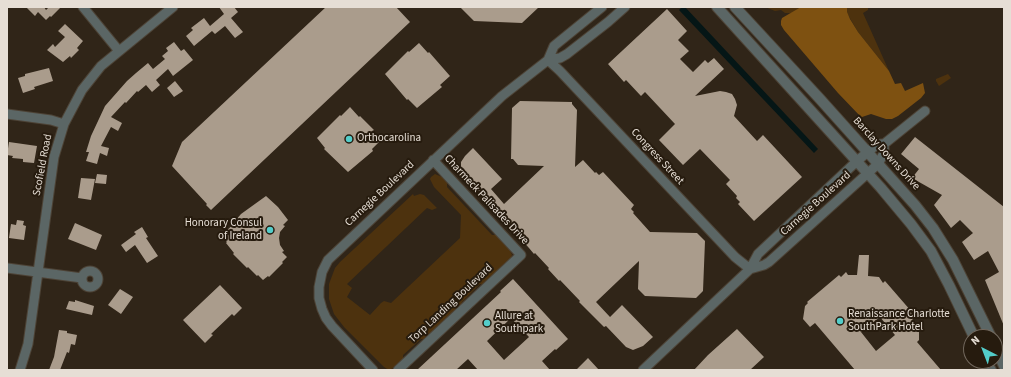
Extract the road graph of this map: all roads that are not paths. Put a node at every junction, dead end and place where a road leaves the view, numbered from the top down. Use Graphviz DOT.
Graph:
graph roads {
  1 [pos="83,7"];
  2 [pos="173,7"];
  3 [pos="602,7"];
  4 [pos="625,7"];
  5 [pos="718,7"];
  6 [pos="735,7"];
  7 [pos="118,51"];
  8 [pos="548,60"];
  9 [pos="925,110"];
  10 [pos="7,114"];
  11 [pos="64,124"];
  12 [pos="884,144"];
  13 [pos="867,152"];
  14 [pos="433,160"];
  15 [pos="857,161"];
  16 [pos="878,164"];
  17 [pos="867,173"];
  18 [pos="521,255"];
  19 [pos="7,268"];
  20 [pos="750,270"];
  21 [pos="38,272"];
  22 [pos="82,278"];
  23 [pos="970,329"];
  24 [pos="987,329"];
  25 [pos="20,370"];
  26 [pos="373,370"];
  27 [pos="398,370"];
  28 [pos="643,370"];
  1 -- 7 [label="street"];
  2 -- 7 [label="street, Scofield Road"];
  3 -- 8 [label="street, Carnegie Boulevard"];
  4 -- 8 [label="street, Carnegie Boulevard"];
  5 -- 15 [label="street"];
  6 -- 13 [label="street, Barclay Downs Drive"];
  7 -- 11 [label="street, Scofield Road"];
  8 -- 14 [label="street, Carnegie Boulevard"];
  8 -- 20 [label="street, Congress Street"];
  9 -- 12 [label="street, Carnegie Boulevard"];
  10 -- 11 [label="street"];
  11 -- 21 [label="street, Scofield Road"];
  12 -- 13 [label="street, Carnegie Boulevard"];
  12 -- 16 [label="street"];
  13 -- 15 [label="street, Carnegie Boulevard"];
  13 -- 16 [label="street, Barclay Downs Drive"];
  14 -- 18 [label="street, Charmeck Palisades Drive"];
  14 -- 26 [label="street, Carnegie Boulevard"];
  15 -- 17 [label="street"];
  15 -- 20 [label="street, Carnegie Boulevard"];
  16 -- 17 [label="street, Carnegie Boulevard"];
  16 -- 24 [label="street, Barclay Downs Drive"];
  17 -- 20 [label="street, Carnegie Boulevard"];
  17 -- 23 [label="street"];
  18 -- 27 [label="street, Torp Landing Boulevard"];
  19 -- 21 [label="street"];
  20 -- 28 [label="street, Carnegie Boulevard"];
  21 -- 22 [label="street"];
  21 -- 25 [label="street, Scofield Road"];
}
